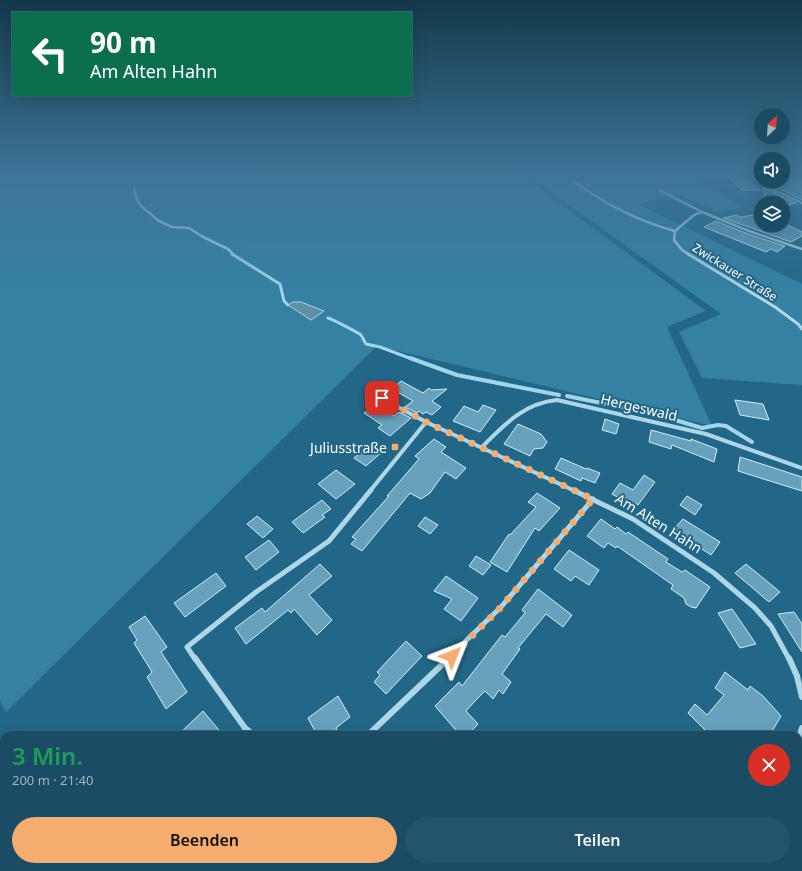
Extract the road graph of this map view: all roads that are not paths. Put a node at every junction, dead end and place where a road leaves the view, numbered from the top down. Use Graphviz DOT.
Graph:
graph roads {
  1 [pos="621,213"];
  2 [pos="700,213"];
  3 [pos="704,213"];
  4 [pos="675,231"];
  5 [pos="802,249"];
  6 [pos="802,329"];
  7 [pos="382,398"];
  8 [pos="426,422"];
  9 [pos="482,447"];
  10 [pos="802,468"];
  11 [pos="593,499"];
  12 [pos="802,697"];
  13 [pos="249,731"];
  14 [pos="372,731"];
  1 -- 4 [label="street"];
  2 -- 4 [label="street, Zwickauer Straße"];
  3 -- 5 [label="street"];
  4 -- 6 [label="street, Zwickauer Straße"];
  7 -- 8 [label="street"];
  8 -- 9 [label="street, Am Alten Hahn"];
  8 -- 13 [label="street"];
  9 -- 10 [label="street, Hergeswald"];
  9 -- 11 [label="street, Am Alten Hahn"];
  11 -- 12 [label="street, Am Alten Hahn"];
  11 -- 14 [label="street"];
}
